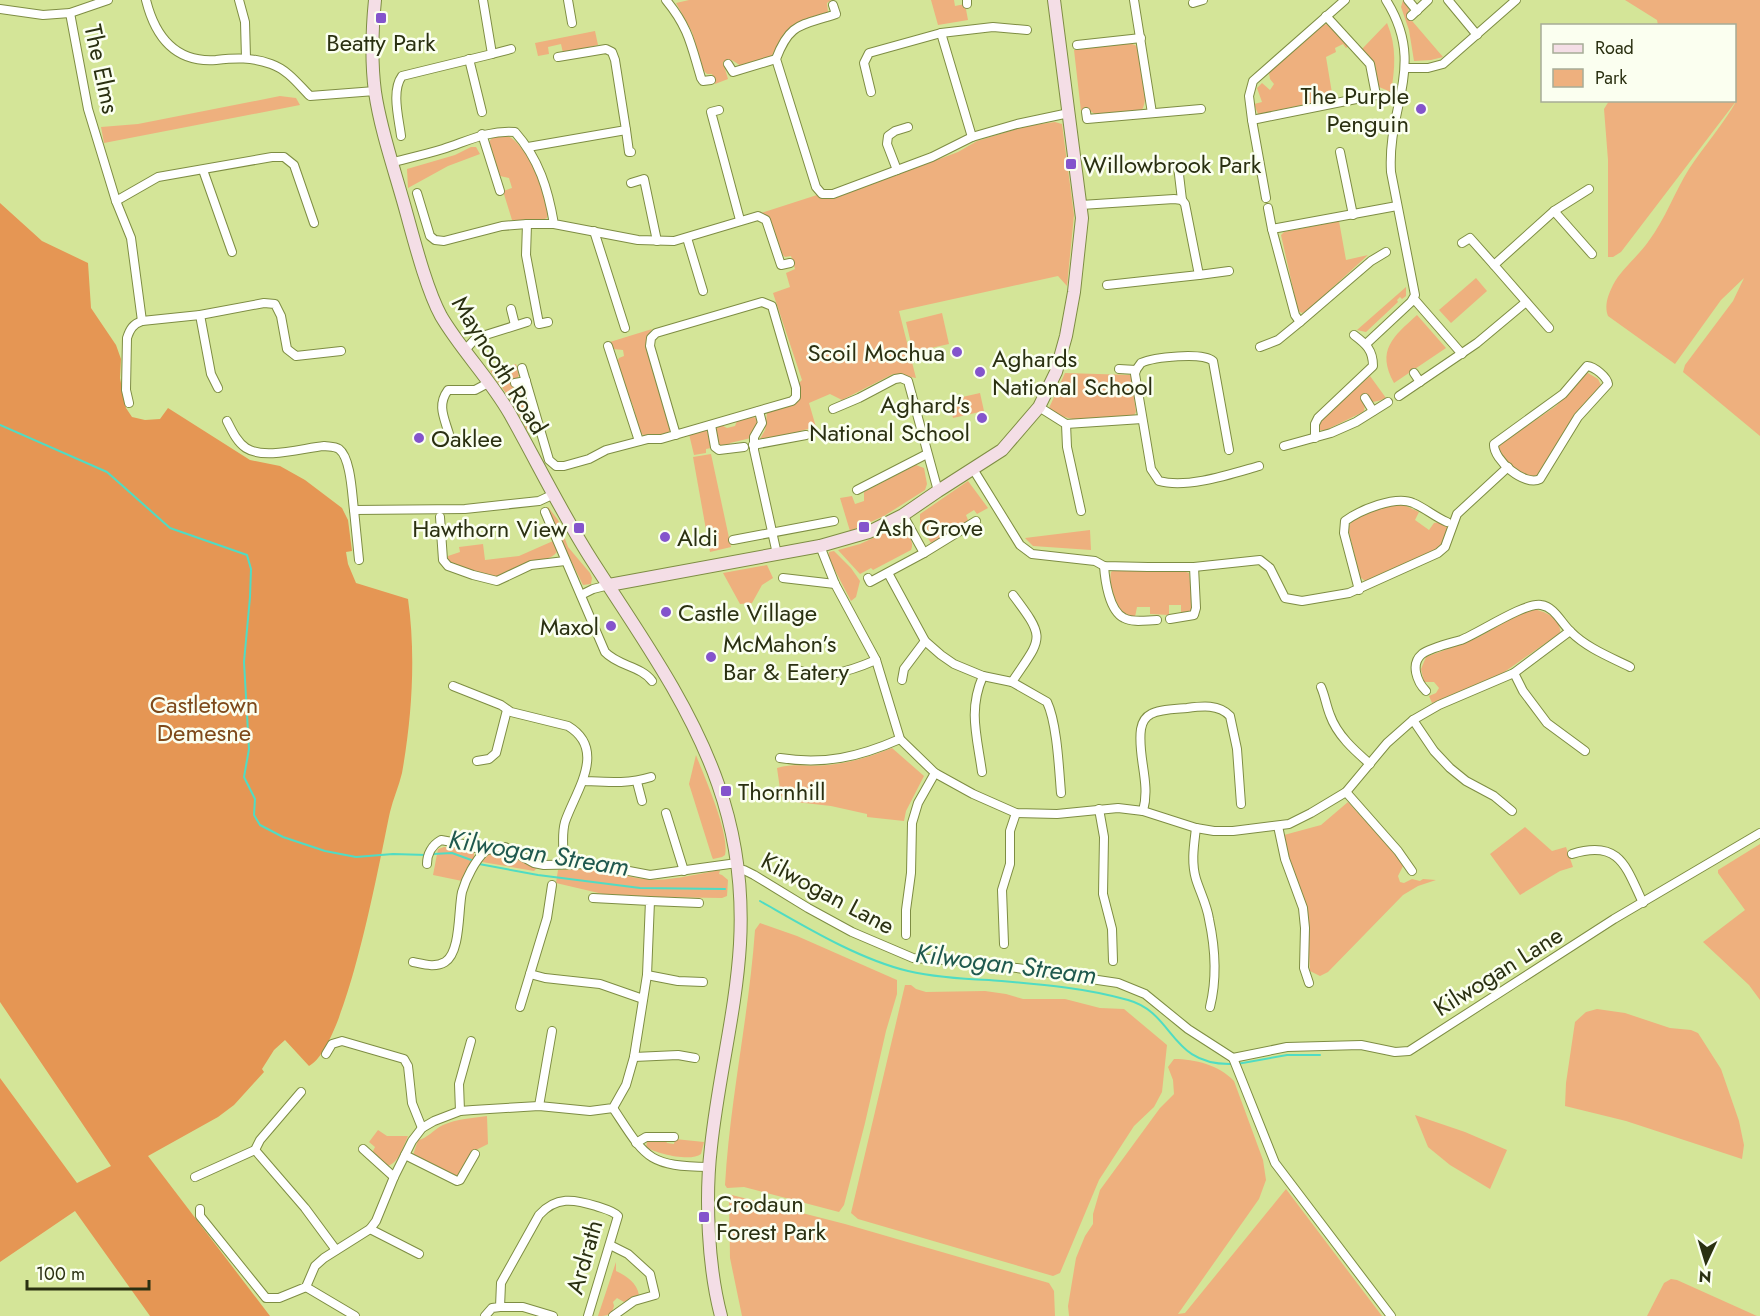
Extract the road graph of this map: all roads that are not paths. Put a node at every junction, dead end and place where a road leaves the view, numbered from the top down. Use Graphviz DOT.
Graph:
graph roads {
  1 [pos="108,0"];
  2 [pos="146,0"];
  3 [pos="239,0"];
  4 [pos="375,0"];
  5 [pos="483,0"];
  6 [pos="568,0"];
  7 [pos="666,0"];
  8 [pos="1053,0"];
  9 [pos="1134,0"];
  10 [pos="1203,0"];
  11 [pos="1345,0"];
  12 [pos="1386,0"];
  13 [pos="1408,0"];
  14 [pos="1428,0"];
  15 [pos="1448,0"];
  16 [pos="1516,0"];
  17 [pos="1193,3"];
  18 [pos="833,5"];
  19 [pos="0,9"];
  20 [pos="70,13"];
  21 [pos="1326,16"];
  22 [pos="572,23"];
  23 [pos="1028,30"];
  24 [pos="941,33"];
  25 [pos="1477,35"];
  26 [pos="1141,38"];
  27 [pos="1077,45"];
  28 [pos="511,49"];
  29 [pos="492,54"];
  30 [pos="558,57"];
  31 [pos="246,58"];
  32 [pos="469,59"];
  33 [pos="776,60"];
  34 [pos="728,64"];
  35 [pos="1405,68"];
  36 [pos="711,80"];
  37 [pos="375,91"];
  38 [pos="871,92"];
  39 [pos="1376,95"];
  40 [pos="1400,99"];
  41 [pos="1201,109"];
  42 [pos="719,110"];
  43 [pos="482,112"];
  44 [pos="1086,112"];
  45 [pos="1069,113"];
  46 [pos="1152,113"];
  47 [pos="1252,120"];
  48 [pos="908,127"];
  49 [pos="626,130"];
  50 [pos="482,134"];
  51 [pos="401,136"];
  52 [pos="972,137"];
  53 [pos="528,147"];
  54 [pos="631,152"];
  55 [pos="1340,152"];
  56 [pos="393,162"];
  57 [pos="1178,166"];
  58 [pos="203,170"];
  59 [pos="897,170"];
  60 [pos="631,183"];
  61 [pos="1589,189"];
  62 [pos="500,191"];
  63 [pos="417,193"];
  64 [pos="1266,198"];
  65 [pos="116,201"];
  66 [pos="1182,201"];
  67 [pos="1082,205"];
  68 [pos="1397,206"];
  69 [pos="1268,208"];
  70 [pos="1554,211"];
  71 [pos="1353,215"];
  72 [pos="740,220"];
  73 [pos="314,223"];
  74 [pos="527,224"];
  75 [pos="554,224"];
  76 [pos="1272,229"];
  77 [pos="594,231"];
  78 [pos="687,238"];
  79 [pos="657,241"];
  80 [pos="1462,243"];
  81 [pos="232,252"];
  82 [pos="1386,252"];
  83 [pos="1592,254"];
  84 [pos="790,263"];
  85 [pos="1494,265"];
  86 [pos="1229,272"];
  87 [pos="1199,275"];
  88 [pos="1107,285"];
  89 [pos="703,291"];
  90 [pos="1414,298"];
  91 [pos="1526,302"];
  92 [pos="511,309"];
  93 [pos="200,315"];
  94 [pos="142,321"];
  95 [pos="527,322"];
  96 [pos="548,322"];
  97 [pos="1300,322"];
  98 [pos="515,325"];
  99 [pos="625,328"];
  100 [pos="1549,328"];
  101 [pos="1354,335"];
  102 [pos="1366,344"];
  103 [pos="608,346"];
  104 [pos="1260,347"];
  105 [pos="465,350"];
  106 [pos="341,351"];
  107 [pos="1462,354"];
  108 [pos="522,368"];
  109 [pos="1119,369"];
  110 [pos="1136,369"];
  111 [pos="1414,373"];
  112 [pos="526,381"];
  113 [pos="490,382"];
  114 [pos="1420,382"];
  115 [pos="515,383"];
  116 [pos="218,388"];
  117 [pos="1399,396"];
  118 [pos="1365,398"];
  119 [pos="1388,402"];
  120 [pos="129,403"];
  121 [pos="1039,407"];
  122 [pos="833,409"];
  123 [pos="759,411"];
  124 [pos="1373,411"];
  125 [pos="1142,419"];
  126 [pos="227,421"];
  127 [pos="1066,424"];
  128 [pos="711,425"];
  129 [pos="448,434"];
  130 [pos="676,435"];
  131 [pos="806,435"];
  132 [pos="1316,438"];
  133 [pos="639,441"];
  134 [pos="748,446"];
  135 [pos="1284,446"];
  136 [pos="1229,450"];
  137 [pos="927,454"];
  138 [pos="1259,466"];
  139 [pos="1508,467"];
  140 [pos="973,469"];
  141 [pos="857,490"];
  142 [pos="938,491"];
  143 [pos="552,495"];
  144 [pos="354,510"];
  145 [pos="1081,511"];
  146 [pos="545,512"];
  147 [pos="903,515"];
  148 [pos="440,517"];
  149 [pos="834,521"];
  150 [pos="976,521"];
  151 [pos="1447,522"];
  152 [pos="773,531"];
  153 [pos="733,540"];
  154 [pos="820,546"];
  155 [pos="924,553"];
  156 [pos="777,554"];
  157 [pos="359,560"];
  158 [pos="565,561"];
  159 [pos="1104,566"];
  160 [pos="1194,567"];
  161 [pos="888,573"];
  162 [pos="783,578"];
  163 [pos="868,578"];
  164 [pos="835,584"];
  165 [pos="609,585"];
  166 [pos="1359,590"];
  167 [pos="581,595"];
  168 [pos="1013,595"];
  169 [pos="1170,619"];
  170 [pos="1157,620"];
  171 [pos="1570,632"];
  172 [pos="925,641"];
  173 [pos="876,660"];
  174 [pos="793,668"];
  175 [pos="1630,668"];
  176 [pos="1514,673"];
  177 [pos="984,676"];
  178 [pos="902,680"];
  179 [pos="652,681"];
  180 [pos="1012,682"];
  181 [pos="453,686"];
  182 [pos="1321,687"];
  183 [pos="1426,691"];
  184 [pos="507,710"];
  185 [pos="1413,720"];
  186 [pos="900,739"];
  187 [pos="1586,751"];
  188 [pos="780,758"];
  189 [pos="477,761"];
  190 [pos="1370,764"];
  191 [pos="982,772"];
  192 [pos="935,773"];
  193 [pos="651,777"];
  194 [pos="584,781"];
  195 [pos="637,782"];
  196 [pos="1346,792"];
  197 [pos="1061,793"];
  198 [pos="642,801"];
  199 [pos="1241,804"];
  200 [pos="1099,809"];
  201 [pos="1143,811"];
  202 [pos="1512,811"];
  203 [pos="666,813"];
  204 [pos="1016,813"];
  205 [pos="1278,826"];
  206 [pos="1196,828"];
  207 [pos="1760,833"];
  208 [pos="484,851"];
  209 [pos="1572,854"];
  210 [pos="429,857"];
  211 [pos="564,864"];
  212 [pos="737,867"];
  213 [pos="684,871"];
  214 [pos="1412,871"];
  215 [pos="552,885"];
  216 [pos="593,898"];
  217 [pos="650,901"];
  218 [pos="699,903"];
  219 [pos="1643,903"];
  220 [pos="906,935"];
  221 [pos="1004,944"];
  222 [pos="419,960"];
  223 [pos="1113,961"];
  224 [pos="530,974"];
  225 [pos="646,975"];
  226 [pos="703,982"];
  227 [pos="1309,983"];
  228 [pos="643,999"];
  229 [pos="520,1006"];
  230 [pos="1210,1007"];
  231 [pos="552,1031"];
  232 [pos="471,1041"];
  233 [pos="326,1054"];
  234 [pos="634,1057"];
  235 [pos="695,1058"];
  236 [pos="1236,1063"];
  237 [pos="301,1092"];
  238 [pos="539,1106"];
  239 [pos="613,1108"];
  240 [pos="460,1111"];
  241 [pos="422,1128"];
  242 [pos="674,1137"];
  243 [pos="636,1143"];
  244 [pos="363,1149"];
  245 [pos="255,1150"];
  246 [pos="475,1154"];
  247 [pos="405,1155"];
  248 [pos="709,1167"];
  249 [pos="195,1177"];
  250 [pos="394,1177"];
  251 [pos="200,1209"];
  252 [pos="370,1229"];
  253 [pos="610,1245"];
  254 [pos="336,1250"];
  255 [pos="419,1254"];
  256 [pos="306,1287"];
  257 [pos="500,1307"];
  258 [pos="355,1316"];
  259 [pos="485,1316"];
  260 [pos="553,1316"];
  261 [pos="588,1316"];
  262 [pos="613,1316"];
  263 [pos="722,1316"];
  264 [pos="1390,1316"];
  1 -- 20 [label="street"];
  2 -- 31 [label="street"];
  3 -- 31 [label="street"];
  4 -- 37 [label="main road, Maynooth Road"];
  5 -- 29 [label="street"];
  6 -- 22 [label="street"];
  7 -- 36 [label="street"];
  8 -- 45 [label="main road"];
  9 -- 26 [label="street"];
  10 -- 17 [label="street"];
  11 -- 21 [label="street"];
  12 -- 35 [label="street"];
  13 -- 14 [label="street"];
  15 -- 25 [label="street"];
  16 -- 25 [label="street"];
  18 -- 33 [label="street"];
  19 -- 20 [label="street"];
  20 -- 65 [label="street, The Elms"];
  21 -- 39 [label="street"];
  21 -- 47 [label="street"];
  23 -- 24 [label="street"];
  24 -- 38 [label="street"];
  24 -- 52 [label="street"];
  25 -- 35 [label="street"];
  26 -- 27 [label="street"];
  26 -- 46 [label="street"];
  28 -- 29 [label="street"];
  29 -- 32 [label="street"];
  30 -- 49 [label="street"];
  31 -- 37 [label="street"];
  32 -- 43 [label="street"];
  32 -- 51 [label="street"];
  33 -- 34 [label="street"];
  33 -- 59 [label="street"];
  35 -- 40 [label="street"];
  37 -- 56 [label="main road, Maynooth Road"];
  39 -- 40 [label="street"];
  39 -- 47 [label="street"];
  40 -- 68 [label="street"];
  41 -- 46 [label="street"];
  42 -- 72 [label="street"];
  44 -- 46 [label="street"];
  45 -- 52 [label="street"];
  45 -- 67 [label="main road"];
  47 -- 64 [label="street"];
  48 -- 59 [label="street"];
  49 -- 53 [label="street"];
  49 -- 54 [label="street"];
  50 -- 53 [label="street"];
  50 -- 56 [label="street"];
  50 -- 62 [label="street"];
  52 -- 59 [label="street"];
  53 -- 75 [label="street"];
  55 -- 71 [label="street"];
  56 -- 105 [label="main road, Maynooth Road"];
  57 -- 66 [label="street"];
  58 -- 65 [label="street"];
  58 -- 73 [label="street"];
  58 -- 81 [label="street"];
  60 -- 79 [label="street"];
  61 -- 70 [label="street"];
  63 -- 74 [label="street"];
  65 -- 94 [label="street, The Elms"];
  66 -- 67 [label="street"];
  66 -- 87 [label="street"];
  67 -- 121 [label="main road"];
  68 -- 71 [label="street"];
  68 -- 90 [label="street"];
  69 -- 76 [label="street"];
  70 -- 83 [label="street"];
  70 -- 85 [label="street"];
  71 -- 76 [label="street"];
  72 -- 78 [label="street"];
  72 -- 84 [label="street"];
  74 -- 75 [label="street"];
  74 -- 96 [label="street"];
  75 -- 77 [label="street"];
  76 -- 97 [label="street"];
  77 -- 79 [label="street"];
  77 -- 99 [label="street"];
  78 -- 79 [label="street"];
  78 -- 89 [label="street"];
  80 -- 85 [label="street"];
  82 -- 97 [label="street"];
  85 -- 91 [label="street"];
  86 -- 87 [label="street"];
  87 -- 88 [label="street"];
  90 -- 102 [label="street"];
  90 -- 107 [label="street"];
  91 -- 100 [label="street"];
  91 -- 107 [label="street"];
  92 -- 98 [label="street"];
  93 -- 94 [label="street"];
  93 -- 106 [label="street"];
  93 -- 116 [label="street"];
  94 -- 120 [label="street"];
  95 -- 98 [label="street"];
  97 -- 104 [label="street"];
  98 -- 105 [label="street"];
  101 -- 102 [label="street"];
  102 -- 132 [label="street"];
  103 -- 133 [label="street"];
  105 -- 113 [label="main road, Maynooth Road"];
  107 -- 114 [label="street"];
  108 -- 112 [label="street"];
  109 -- 110 [label="street"];
  110 -- 125 [label="street"];
  110 -- 136 [label="street"];
  111 -- 114 [label="street"];
  112 -- 115 [label="street"];
  112 -- 133 [label="street"];
  113 -- 129 [label="street"];
  113 -- 143 [label="main road, Maynooth Road"];
  114 -- 117 [label="street"];
  118 -- 124 [label="street"];
  119 -- 124 [label="street"];
  121 -- 127 [label="street"];
  121 -- 140 [label="main road"];
  122 -- 137 [label="street"];
  123 -- 128 [label="street"];
  123 -- 130 [label="street"];
  123 -- 134 [label="street"];
  124 -- 132 [label="street"];
  125 -- 127 [label="street"];
  125 -- 138 [label="street"];
  126 -- 144 [label="street"];
  127 -- 145 [label="street"];
  128 -- 130 [label="street"];
  128 -- 134 [label="street"];
  130 -- 133 [label="street"];
  131 -- 134 [label="street"];
  132 -- 135 [label="street"];
  134 -- 152 [label="street"];
  137 -- 141 [label="street"];
  137 -- 142 [label="street"];
  139 -- 139 [label="street"];
  139 -- 166 [label="street"];
  140 -- 142 [label="main road"];
  140 -- 159 [label="street"];
  142 -- 147 [label="main road"];
  143 -- 144 [label="street"];
  143 -- 165 [label="main road, Maynooth Road"];
  144 -- 157 [label="street"];
  146 -- 158 [label="street"];
  147 -- 154 [label="main road"];
  147 -- 155 [label="street"];
  148 -- 158 [label="street"];
  149 -- 152 [label="street"];
  150 -- 155 [label="street"];
  151 -- 166 [label="street"];
  152 -- 153 [label="street"];
  152 -- 156 [label="street"];
  154 -- 156 [label="main road"];
  154 -- 164 [label="street"];
  155 -- 161 [label="street"];
  156 -- 165 [label="main road"];
  158 -- 167 [label="street"];
  159 -- 160 [label="street"];
  159 -- 170 [label="street"];
  160 -- 166 [label="street"];
  160 -- 169 [label="street"];
  161 -- 163 [label="street"];
  161 -- 172 [label="street"];
  162 -- 164 [label="street"];
  164 -- 173 [label="street"];
  165 -- 167 [label="street"];
  165 -- 212 [label="main road, Maynooth Road"];
  167 -- 179 [label="street"];
  168 -- 180 [label="street"];
  171 -- 175 [label="street"];
  171 -- 176 [label="street"];
  171 -- 183 [label="street"];
  172 -- 177 [label="street"];
  172 -- 178 [label="street"];
  173 -- 174 [label="street"];
  173 -- 186 [label="street"];
  176 -- 185 [label="street"];
  176 -- 187 [label="street"];
  177 -- 180 [label="street"];
  177 -- 191 [label="street"];
  180 -- 197 [label="street"];
  181 -- 184 [label="street"];
  182 -- 190 [label="street"];
  184 -- 189 [label="street"];
  184 -- 194 [label="street"];
  185 -- 190 [label="street"];
  185 -- 202 [label="street"];
  186 -- 188 [label="street"];
  186 -- 192 [label="street"];
  190 -- 196 [label="street"];
  192 -- 204 [label="street"];
  192 -- 220 [label="street"];
  193 -- 195 [label="street"];
  194 -- 195 [label="street"];
  194 -- 211 [label="street"];
  195 -- 198 [label="street"];
  196 -- 205 [label="street"];
  196 -- 214 [label="street"];
  199 -- 201 [label="street"];
  200 -- 201 [label="street"];
  200 -- 204 [label="street"];
  200 -- 223 [label="street"];
  201 -- 206 [label="street"];
  203 -- 213 [label="street"];
  204 -- 221 [label="street"];
  205 -- 206 [label="street"];
  205 -- 227 [label="street"];
  206 -- 230 [label="street"];
  207 -- 219 [label="street, Kilwogan Lane"];
  208 -- 210 [label="street"];
  208 -- 211 [label="street"];
  208 -- 222 [label="street"];
  209 -- 219 [label="street"];
  211 -- 213 [label="street"];
  212 -- 213 [label="street"];
  212 -- 236 [label="street, Kilwogan Lane"];
  212 -- 248 [label="main road, Maynooth Road"];
  215 -- 224 [label="street"];
  216 -- 217 [label="street"];
  217 -- 218 [label="street"];
  217 -- 225 [label="street"];
  219 -- 236 [label="street, Kilwogan Lane"];
  224 -- 228 [label="street"];
  224 -- 229 [label="street"];
  225 -- 226 [label="street"];
  225 -- 228 [label="street"];
  228 -- 234 [label="street"];
  231 -- 238 [label="street"];
  232 -- 240 [label="street"];
  233 -- 241 [label="street"];
  234 -- 235 [label="street"];
  234 -- 239 [label="street"];
  236 -- 264 [label="street"];
  237 -- 245 [label="street"];
  238 -- 239 [label="street"];
  238 -- 240 [label="street"];
  239 -- 243 [label="street"];
  240 -- 241 [label="street"];
  241 -- 247 [label="street"];
  242 -- 243 [label="street"];
  243 -- 248 [label="street"];
  244 -- 250 [label="street"];
  245 -- 249 [label="street"];
  245 -- 254 [label="street"];
  246 -- 247 [label="street"];
  247 -- 250 [label="street"];
  248 -- 263 [label="main road, Maynooth Road"];
  250 -- 252 [label="street"];
  251 -- 256 [label="street"];
  252 -- 254 [label="street"];
  252 -- 255 [label="street"];
  253 -- 257 [label="street, Ardrath"];
  253 -- 261 [label="street, Ardrath"];
  253 -- 262 [label="street, Ardrath"];
  254 -- 256 [label="street"];
  256 -- 258 [label="street"];
  257 -- 259 [label="street"];
  257 -- 260 [label="street, Ardrath"];
}
